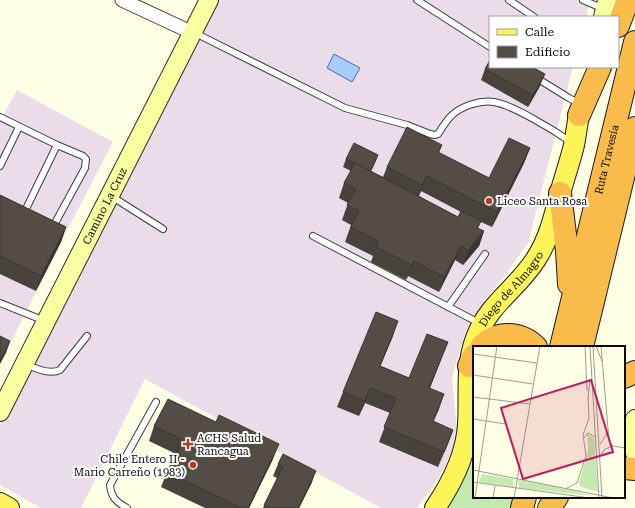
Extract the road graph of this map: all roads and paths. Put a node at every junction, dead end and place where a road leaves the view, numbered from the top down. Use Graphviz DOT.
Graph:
graph roads {
  1 [pos="122,0"];
  2 [pos="209,0"];
  3 [pos="417,0"];
  4 [pos="509,0"];
  5 [pos="583,0"];
  6 [pos="628,0"];
  7 [pos="609,13"];
  8 [pos="533,16"];
  9 [pos="193,32"];
  10 [pos="635,42"];
  11 [pos="489,46"];
  12 [pos="591,68"];
  13 [pos="600,68"];
  14 [pos="533,75"];
  15 [pos="580,110"];
  16 [pos="0,117"];
  17 [pos="19,127"];
  18 [pos="635,128"];
  19 [pos="57,145"];
  20 [pos="574,145"];
  21 [pos="0,166"];
  22 [pos="560,193"];
  23 [pos="110,195"];
  24 [pos="25,211"];
  25 [pos="54,225"];
  26 [pos="163,229"];
  27 [pos="313,236"];
  28 [pos="485,254"];
  29 [pos="0,303"];
  30 [pos="448,307"];
  31 [pos="569,315"];
  32 [pos="46,322"];
  33 [pos="482,324"];
  34 [pos="87,336"];
  35 [pos="475,346"];
  36 [pos="482,346"];
  37 [pos="535,346"];
  38 [pos="561,346"];
  39 [pos="582,346"];
  40 [pos="472,361"];
  41 [pos="25,364"];
  42 [pos="635,372"];
  43 [pos="625,377"];
  44 [pos="156,402"];
  45 [pos="0,412"];
  46 [pos="635,419"];
  47 [pos="635,453"];
  48 [pos="625,468"];
  49 [pos="635,469"];
  50 [pos="525,498"];
  51 [pos="546,498"];
  52 [pos="556,498"];
  53 [pos="0,503"];
  54 [pos="9,508"];
  55 [pos="127,508"];
  56 [pos="434,508"];
  57 [pos="522,508"];
  58 [pos="543,508"];
  59 [pos="549,508"];
  1 -- 9 [label="street"];
  2 -- 9 [label="street, Camino La Cruz"];
  3 -- 11 [label="lane"];
  4 -- 8 [label="lane"];
  5 -- 7 [label="lane"];
  6 -- 7 [label="highway"];
  9 -- 20 [label="lane"];
  9 -- 23 [label="street, Camino La Cruz"];
  10 -- 31 [label="highway, Ruta Travesía"];
  12 -- 15 [label="street, Diego de Almagro"];
  13 -- 15 [label="highway"];
  14 -- 15 [label="lane"];
  15 -- 20 [label="main road, Diego de Almagro"];
  16 -- 17 [label="lane"];
  17 -- 19 [label="lane"];
  17 -- 21 [label="lane"];
  18 -- 39 [label="highway, Ruta Travesía"];
  19 -- 24 [label="lane"];
  19 -- 25 [label="lane"];
  20 -- 22 [label="main road, Diego de Almagro"];
  22 -- 31 [label="highway"];
  22 -- 33 [label="main road, Diego de Almagro"];
  23 -- 26 [label="lane"];
  23 -- 32 [label="street, Camino La Cruz"];
  27 -- 30 [label="lane"];
  28 -- 30 [label="lane"];
  29 -- 32 [label="lane"];
  30 -- 33 [label="lane"];
  31 -- 38 [label="highway, Ruta Travesía"];
  32 -- 41 [label="street, Camino La Cruz"];
  33 -- 35 [label="main road, Diego de Almagro"];
  34 -- 41 [label="lane"];
  36 -- 37 [label="highway"];
  40 -- 56 [label="main road, Diego de Almagro"];
  41 -- 45 [label="street, Camino La Cruz"];
  42 -- 43 [label="highway"];
  44 -- 55 [label="lane"];
  46 -- 47 [label="street"];
  48 -- 49 [label="highway"];
  50 -- 57 [label="highway"];
  51 -- 58 [label="highway"];
  52 -- 59 [label="highway"];
  53 -- 54 [label="main road"];
}
